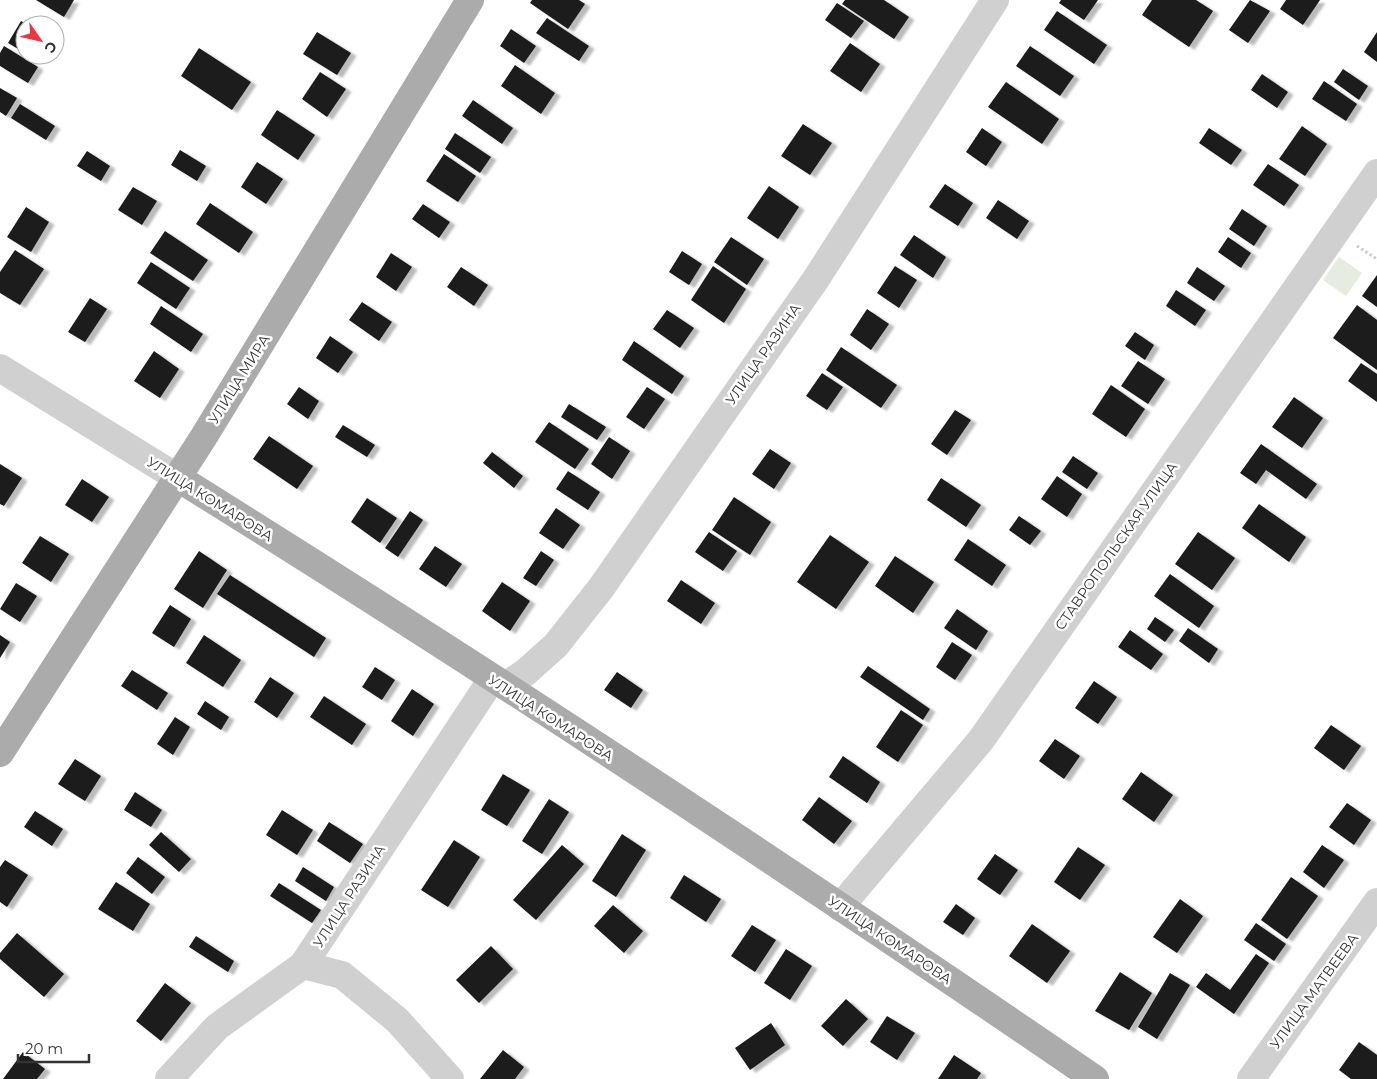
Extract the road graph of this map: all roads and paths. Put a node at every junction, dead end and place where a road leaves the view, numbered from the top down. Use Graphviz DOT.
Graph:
graph roads {
  1 [pos="470,0"];
  2 [pos="995,0"];
  3 [pos="1377,173"];
  4 [pos="0,368"];
  5 [pos="178,478"];
  6 [pos="498,683"];
  7 [pos="0,753"];
  8 [pos="1377,902"];
  9 [pos="840,907"];
  10 [pos="303,965"];
  11 [pos="168,1079"];
  12 [pos="450,1079"];
  13 [pos="1095,1079"];
  14 [pos="1251,1079"];
  1 -- 5 [label="main road, УЛИЦА МИРА"];
  2 -- 6 [label="street, УЛИЦА РАЗИНА"];
  3 -- 9 [label="street, СТАВРОПОЛЬСКАЯ УЛИЦА"];
  4 -- 5 [label="street, УЛИЦА КОМАРОВА"];
  5 -- 6 [label="main road, УЛИЦА КОМАРОВА"];
  5 -- 7 [label="main road, УЛИЦА МИРА"];
  6 -- 9 [label="main road, УЛИЦА КОМАРОВА"];
  6 -- 10 [label="street, УЛИЦА РАЗИНА"];
  8 -- 14 [label="street, УЛИЦА МАТВЕЕВА"];
  9 -- 13 [label="main road, УЛИЦА КОМАРОВА"];
  10 -- 11 [label="street, УЛИЦА РАЗИНА"];
  10 -- 12 [label="street"];
}
